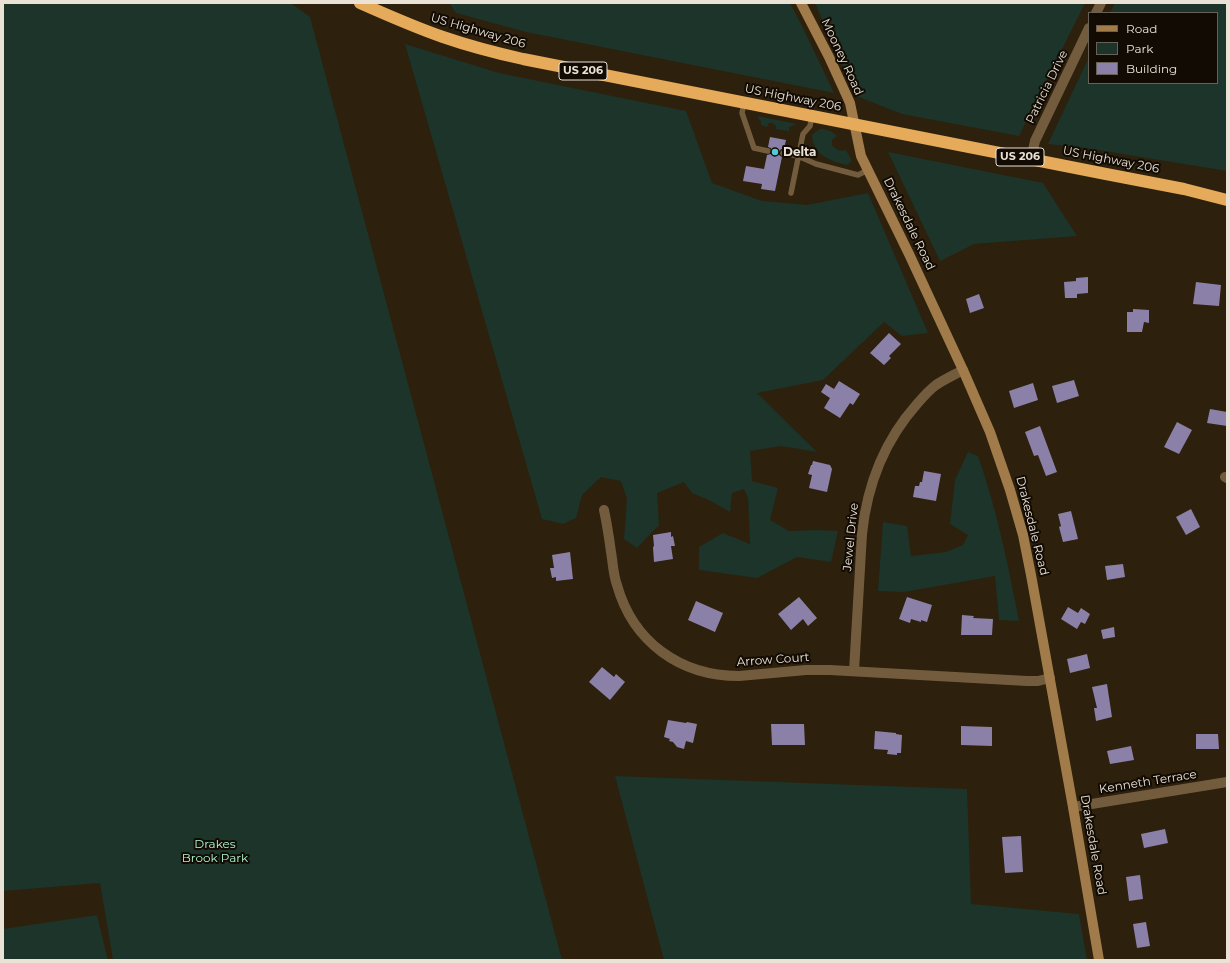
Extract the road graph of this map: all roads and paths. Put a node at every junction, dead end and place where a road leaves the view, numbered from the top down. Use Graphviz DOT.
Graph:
graph roads {
  1 [pos="360,3"];
  2 [pos="801,3"];
  3 [pos="1101,3"];
  4 [pos="1096,12"];
  5 [pos="1088,30"];
  6 [pos="744,103"];
  7 [pos="812,116"];
  8 [pos="854,124"];
  9 [pos="768,151"];
  10 [pos="783,153"];
  11 [pos="798,156"];
  12 [pos="1031,159"];
  13 [pos="868,170"];
  14 [pos="791,193"];
  15 [pos="1227,200"];
  16 [pos="963,370"];
  17 [pos="604,510"];
  18 [pos="854,671"];
  19 [pos="1050,678"];
  20 [pos="1227,782"];
  21 [pos="1073,807"];
  22 [pos="1099,960"];
  1 -- 6 [label="highway, US Highway 206 / US 206"];
  2 -- 8 [label="main road, Mooney Road"];
  3 -- 4 [label="street"];
  5 -- 12 [label="street, Patricia Drive"];
  6 -- 7 [label="highway, US Highway 206 / US 206"];
  6 -- 9 [label="lane"];
  7 -- 8 [label="highway, US Highway 206 / US 206"];
  7 -- 11 [label="lane"];
  8 -- 12 [label="highway, US Highway 206 / US 206"];
  8 -- 13 [label="main road, Drakesdale Road"];
  10 -- 11 [label="lane"];
  11 -- 13 [label="lane"];
  11 -- 14 [label="lane"];
  12 -- 15 [label="highway, US Highway 206 / US 206"];
  13 -- 16 [label="main road, Drakesdale Road"];
  16 -- 18 [label="street, Jewel Drive"];
  16 -- 19 [label="main road, Drakesdale Road"];
  17 -- 18 [label="street, Arrow Court"];
  18 -- 19 [label="street, Arrow Court"];
  19 -- 21 [label="main road, Drakesdale Road"];
  20 -- 21 [label="street, Kenneth Terrace"];
  21 -- 22 [label="main road, Drakesdale Road"];
}
